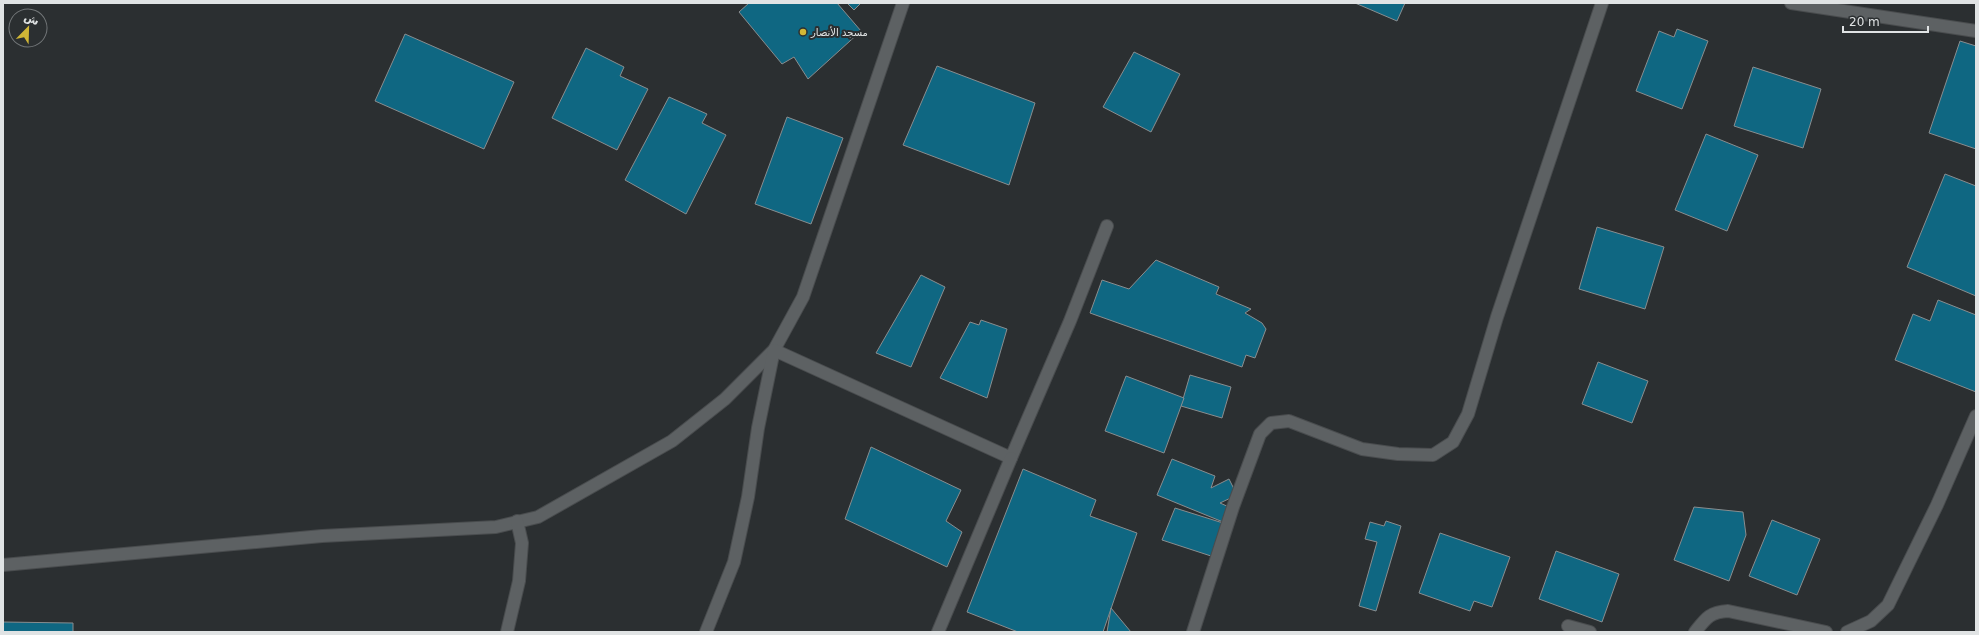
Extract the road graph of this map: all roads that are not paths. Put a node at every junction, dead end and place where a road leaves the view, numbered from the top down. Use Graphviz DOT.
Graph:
graph roads {
  1 [pos="903,3"];
  2 [pos="1602,3"];
  3 [pos="1791,3"];
  4 [pos="1976,31"];
  5 [pos="1107,226"];
  6 [pos="774,350"];
  7 [pos="1976,416"];
  8 [pos="1011,458"];
  9 [pos="517,522"];
  10 [pos="3,565"];
  11 [pos="1568,626"];
  12 [pos="507,632"];
  13 [pos="706,632"];
  14 [pos="938,632"];
  15 [pos="1193,632"];
  16 [pos="1590,632"];
  17 [pos="1695,632"];
  18 [pos="1826,632"];
  19 [pos="1847,632"];
  1 -- 6 [label="street"];
  2 -- 15 [label="street"];
  3 -- 4 [label="street"];
  5 -- 8 [label="street"];
  6 -- 8 [label="street"];
  6 -- 9 [label="street"];
  6 -- 13 [label="street"];
  7 -- 19 [label="street"];
  8 -- 14 [label="street"];
  9 -- 10 [label="street"];
  9 -- 12 [label="street"];
  11 -- 16 [label="street"];
  17 -- 18 [label="street"];
}
